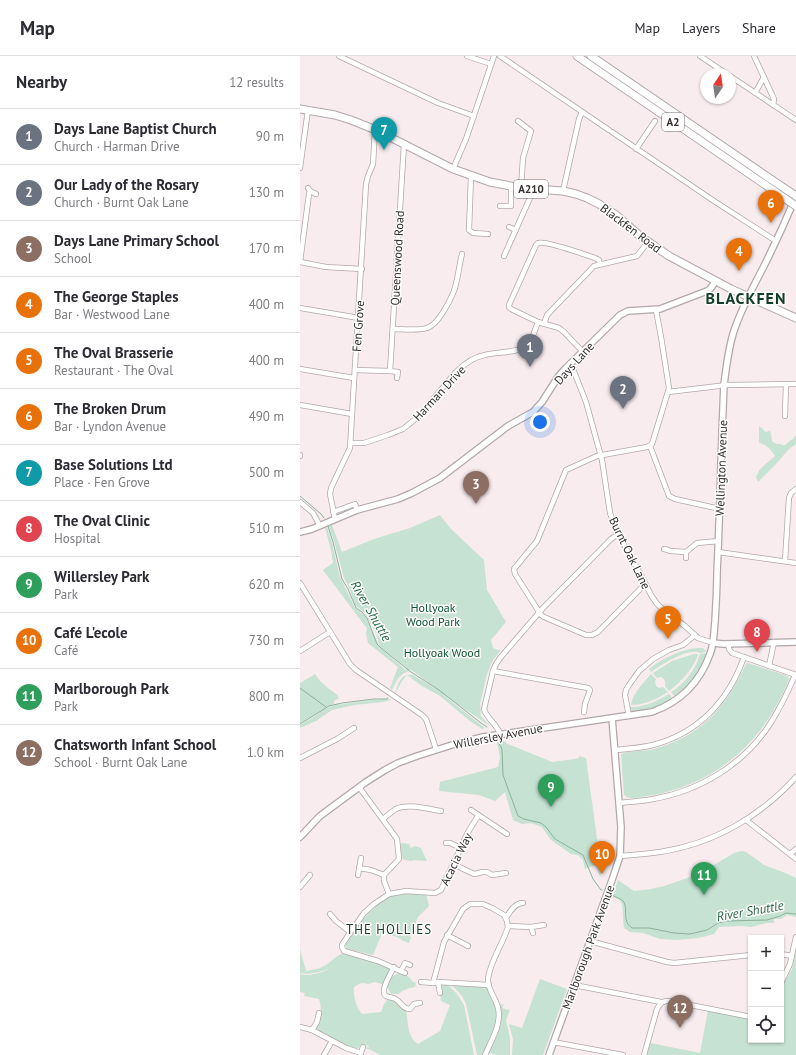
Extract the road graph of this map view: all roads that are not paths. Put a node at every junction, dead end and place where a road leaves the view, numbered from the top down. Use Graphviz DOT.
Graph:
graph roads {
  1 [pos="339,56"];
  2 [pos="467,56"];
  3 [pos="494,56"];
  4 [pos="500,56"];
  5 [pos="577,56"];
  6 [pos="591,56"];
  7 [pos="700,56"];
  8 [pos="754,56"];
  9 [pos="492,64"];
  10 [pos="718,68"];
  11 [pos="764,77"];
  12 [pos="736,80"];
  13 [pos="755,93"];
  14 [pos="773,105"];
  15 [pos="300,109"];
  16 [pos="308,110"];
  17 [pos="582,112"];
  18 [pos="474,116"];
  19 [pos="796,120"];
  20 [pos="518,121"];
  21 [pos="655,121"];
  22 [pos="376,130"];
  23 [pos="404,144"];
  24 [pos="636,148"];
  25 [pos="300,168"];
  26 [pos="453,169"];
  27 [pos="471,176"];
  28 [pos="511,186"];
  29 [pos="521,188"];
  30 [pos="534,189"];
  31 [pos="562,191"];
  32 [pos="316,194"];
  33 [pos="796,196"];
  34 [pos="500,206"];
  35 [pos="796,206"];
  36 [pos="510,226"];
  37 [pos="516,230"];
  38 [pos="488,234"];
  39 [pos="776,241"];
  40 [pos="648,242"];
  41 [pos="462,254"];
  42 [pos="504,256"];
  43 [pos="300,262"];
  44 [pos="600,264"];
  45 [pos="362,269"];
  46 [pos="716,281"];
  47 [pos="748,296"];
  48 [pos="300,308"];
  49 [pos="656,310"];
  50 [pos="358,318"];
  51 [pos="796,318"];
  52 [pos="538,322"];
  53 [pos="544,324"];
  54 [pos="393,329"];
  55 [pos="583,352"];
  56 [pos="569,364"];
  57 [pos="300,368"];
  58 [pos="355,370"];
  59 [pos="390,371"];
  60 [pos="354,378"];
  61 [pos="398,378"];
  62 [pos="786,384"];
  63 [pos="796,384"];
  64 [pos="724,385"];
  65 [pos="668,392"];
  66 [pos="300,405"];
  67 [pos="352,414"];
  68 [pos="785,416"];
  69 [pos="351,442"];
  70 [pos="650,446"];
  71 [pos="600,456"];
  72 [pos="796,489"];
  73 [pos="300,502"];
  74 [pos="720,509"];
  75 [pos="358,510"];
  76 [pos="333,512"];
  77 [pos="335,519"];
  78 [pos="320,526"];
  79 [pos="300,532"];
  80 [pos="618,534"];
  81 [pos="719,541"];
  82 [pos="664,549"];
  83 [pos="686,552"];
  84 [pos="718,552"];
  85 [pos="686,558"];
  86 [pos="785,561"];
  87 [pos="796,563"];
  88 [pos="300,583"];
  89 [pos="645,584"];
  90 [pos="540,612"];
  91 [pos="330,632"];
  92 [pos="695,635"];
  93 [pos="774,642"];
  94 [pos="796,642"];
  95 [pos="713,643"];
  96 [pos="728,644"];
  97 [pos="300,651"];
  98 [pos="744,657"];
  99 [pos="769,666"];
  100 [pos="493,671"];
  101 [pos="796,675"];
  102 [pos="584,712"];
  103 [pos="629,716"];
  104 [pos="612,718"];
  105 [pos="354,728"];
  106 [pos="500,734"];
  107 [pos="436,749"];
  108 [pos="614,750"];
  109 [pos="300,758"];
  110 [pos="796,777"];
  111 [pos="358,787"];
  112 [pos="619,803"];
  113 [pos="471,810"];
  114 [pos="441,811"];
  115 [pos="478,816"];
  116 [pos="383,819"];
  117 [pos="746,820"];
  118 [pos="507,834"];
  119 [pos="300,837"];
  120 [pos="446,843"];
  121 [pos="461,848"];
  122 [pos="796,850"];
  123 [pos="790,854"];
  124 [pos="620,856"];
  125 [pos="361,858"];
  126 [pos="796,859"];
  127 [pos="453,864"];
  128 [pos="359,868"];
  129 [pos="506,873"];
  130 [pos="310,875"];
  131 [pos="358,875"];
  132 [pos="384,875"];
  133 [pos="300,887"];
  134 [pos="389,894"];
  135 [pos="523,903"];
  136 [pos="330,914"];
  137 [pos="506,918"];
  138 [pos="544,925"];
  139 [pos="508,926"];
  140 [pos="531,927"];
  141 [pos="350,932"];
  142 [pos="533,933"];
  143 [pos="447,935"];
  144 [pos="796,937"];
  145 [pos="590,941"];
  146 [pos="468,946"];
  147 [pos="748,955"];
  148 [pos="784,955"];
  149 [pos="792,956"];
  150 [pos="407,964"];
  151 [pos="394,967"];
  152 [pos="784,977"];
  153 [pos="421,982"];
  154 [pos="438,982"];
  155 [pos="433,983"];
  156 [pos="489,985"];
  157 [pos="574,985"];
  158 [pos="440,993"];
  159 [pos="661,1002"];
  160 [pos="420,1003"];
  161 [pos="319,1013"];
  162 [pos="748,1015"];
  163 [pos="300,1027"];
  164 [pos="312,1030"];
  165 [pos="332,1041"];
  166 [pos="553,1042"];
  167 [pos="363,1047"];
  168 [pos="361,1054"];
  169 [pos="324,1055"];
  170 [pos="485,1055"];
  171 [pos="549,1055"];
  172 [pos="623,1055"];
  173 [pos="644,1055"];
  1 -- 18 [label="street"];
  2 -- 9 [label="street"];
  3 -- 9 [label="street"];
  4 -- 17 [label="street"];
  5 -- 35 [label="main road, A2, bridge"];
  6 -- 33 [label="main road, A2, bridge"];
  7 -- 10 [label="street"];
  8 -- 11 [label="street"];
  9 -- 18 [label="street"];
  11 -- 13 [label="street"];
  11 -- 14 [label="street"];
  12 -- 13 [label="street"];
  13 -- 14 [label="street"];
  14 -- 19 [label="street"];
  15 -- 16 [label="main road, Blackfen Road / A210"];
  16 -- 22 [label="main road, Blackfen Road / A210"];
  16 -- 25 [label="street"];
  17 -- 24 [label="street"];
  17 -- 31 [label="street"];
  18 -- 26 [label="street"];
  20 -- 29 [label="street"];
  21 -- 24 [label="street"];
  22 -- 23 [label="main road, Blackfen Road / A210"];
  22 -- 45 [label="street, Fen Grove"];
  23 -- 26 [label="main road, Blackfen Road / A210"];
  23 -- 54 [label="street, Queenswood Road"];
  24 -- 39 [label="street"];
  26 -- 27 [label="main road, Blackfen Road / A210"];
  27 -- 28 [label="main road, Blackfen Road / A210"];
  27 -- 38 [label="street"];
  28 -- 29 [label="main road, Blackfen Road / A210"];
  28 -- 34 [label="street"];
  29 -- 30 [label="main road, Blackfen Road / A210"];
  30 -- 31 [label="main road, Blackfen Road / A210"];
  30 -- 37 [label="street"];
  31 -- 40 [label="main road, Blackfen Road / A210"];
  32 -- 43 [label="street"];
  33 -- 39 [label="street, Wellington Avenue"];
  36 -- 37 [label="street"];
  37 -- 42 [label="street"];
  39 -- 47 [label="street, Wellington Avenue"];
  40 -- 44 [label="street"];
  40 -- 46 [label="main road, Blackfen Road / A210"];
  41 -- 54 [label="street"];
  43 -- 45 [label="street"];
  44 -- 52 [label="street"];
  44 -- 53 [label="street"];
  45 -- 50 [label="street, Fen Grove"];
  46 -- 47 [label="main road, Blackfen Road / A210"];
  46 -- 49 [label="street, Days Lane"];
  47 -- 51 [label="main road, Blackfen Road / A210"];
  47 -- 64 [label="street, Wellington Avenue"];
  48 -- 50 [label="street"];
  49 -- 55 [label="street, Days Lane"];
  49 -- 65 [label="street"];
  50 -- 58 [label="street, Fen Grove"];
  52 -- 53 [label="street"];
  52 -- 69 [label="street, Harman Drive"];
  53 -- 55 [label="street"];
  54 -- 59 [label="street, Queenswood Road"];
  55 -- 56 [label="street, Days Lane"];
  56 -- 71 [label="street, Burnt Oak Lane"];
  56 -- 75 [label="street, Days Lane"];
  57 -- 60 [label="street"];
  58 -- 59 [label="street"];
  58 -- 60 [label="street, Fen Grove"];
  59 -- 61 [label="street"];
  60 -- 67 [label="street, Fen Grove"];
  62 -- 63 [label="street"];
  62 -- 64 [label="street"];
  62 -- 68 [label="street"];
  64 -- 65 [label="street"];
  64 -- 74 [label="street, Wellington Avenue"];
  65 -- 70 [label="street"];
  66 -- 67 [label="street"];
  67 -- 69 [label="street, Fen Grove"];
  69 -- 76 [label="street, Fen Grove"];
  70 -- 71 [label="street"];
  70 -- 74 [label="street"];
  71 -- 80 [label="street, Burnt Oak Lane"];
  71 -- 90 [label="street"];
  72 -- 86 [label="street"];
  73 -- 78 [label="street"];
  74 -- 81 [label="street, Wellington Avenue"];
  75 -- 76 [label="street, Days Lane"];
  75 -- 77 [label="street, Days Lane"];
  76 -- 77 [label="street, Fen Grove"];
  77 -- 78 [label="street, Days Lane"];
  78 -- 79 [label="street, Days Lane"];
  80 -- 89 [label="street, Burnt Oak Lane"];
  80 -- 90 [label="street"];
  81 -- 83 [label="street"];
  81 -- 84 [label="street, Wellington Avenue"];
  82 -- 83 [label="street"];
  83 -- 85 [label="street"];
  84 -- 86 [label="street"];
  84 -- 95 [label="street, Wellington Avenue"];
  86 -- 87 [label="street"];
  88 -- 91 [label="street"];
  89 -- 90 [label="street"];
  89 -- 92 [label="street, Burnt Oak Lane"];
  90 -- 100 [label="street"];
  91 -- 97 [label="street"];
  91 -- 107 [label="street"];
  92 -- 95 [label="street, Burnt Oak Lane"];
  92 -- 103 [label="street"];
  93 -- 94 [label="street"];
  93 -- 96 [label="street"];
  93 -- 99 [label="street"];
  95 -- 96 [label="street"];
  95 -- 103 [label="street, Wellington Avenue"];
  96 -- 98 [label="street"];
  98 -- 99 [label="street"];
  98 -- 108 [label="street"];
  99 -- 101 [label="street"];
  100 -- 102 [label="street"];
  100 -- 106 [label="street"];
  101 -- 112 [label="street"];
  103 -- 104 [label="street, Willersley Avenue"];
  104 -- 106 [label="street, Willersley Avenue"];
  104 -- 108 [label="street, Marlborough Park Avenue"];
  105 -- 109 [label="street"];
  106 -- 107 [label="street, Willersley Avenue"];
  107 -- 111 [label="street, Willersley Avenue"];
  108 -- 112 [label="street, Marlborough Park Avenue"];
  110 -- 117 [label="street"];
  111 -- 116 [label="street"];
  111 -- 119 [label="street, Willersley Avenue"];
  112 -- 124 [label="street, Marlborough Park Avenue"];
  113 -- 115 [label="street"];
  114 -- 116 [label="street"];
  115 -- 118 [label="street"];
  115 -- 121 [label="street, Acacia Way"];
  116 -- 132 [label="street"];
  117 -- 123 [label="street"];
  117 -- 124 [label="street"];
  120 -- 121 [label="street"];
  121 -- 127 [label="street, Acacia Way"];
  122 -- 123 [label="street"];
  123 -- 126 [label="street"];
  124 -- 145 [label="street, Marlborough Park Avenue"];
  125 -- 128 [label="street"];
  127 -- 129 [label="street"];
  127 -- 134 [label="street, Acacia Way"];
  128 -- 131 [label="street"];
  128 -- 132 [label="street"];
  130 -- 133 [label="street"];
  132 -- 134 [label="street"];
  134 -- 141 [label="street, Acacia Way"];
  135 -- 137 [label="street"];
  136 -- 141 [label="street"];
  137 -- 139 [label="street"];
  137 -- 143 [label="street"];
  138 -- 140 [label="street"];
  139 -- 140 [label="street"];
  139 -- 156 [label="street"];
  140 -- 142 [label="street"];
  141 -- 151 [label="street, Acacia Way"];
  143 -- 146 [label="street"];
  143 -- 155 [label="street"];
  144 -- 149 [label="street"];
  145 -- 147 [label="street"];
  145 -- 157 [label="street, Marlborough Park Avenue"];
  148 -- 149 [label="street"];
  149 -- 152 [label="street"];
  150 -- 151 [label="street, Acacia Way"];
  151 -- 160 [label="street"];
  153 -- 155 [label="street"];
  154 -- 155 [label="street"];
  154 -- 156 [label="street"];
  154 -- 158 [label="street"];
  156 -- 170 [label="street"];
  157 -- 159 [label="street"];
  157 -- 166 [label="street, Marlborough Park Avenue"];
  159 -- 162 [label="street"];
  159 -- 173 [label="street"];
  161 -- 164 [label="street"];
  163 -- 164 [label="street"];
  164 -- 165 [label="street"];
  165 -- 168 [label="street"];
  165 -- 169 [label="street"];
  166 -- 171 [label="street, Marlborough Park Avenue"];
  166 -- 172 [label="street"];
  167 -- 168 [label="street"];
}
